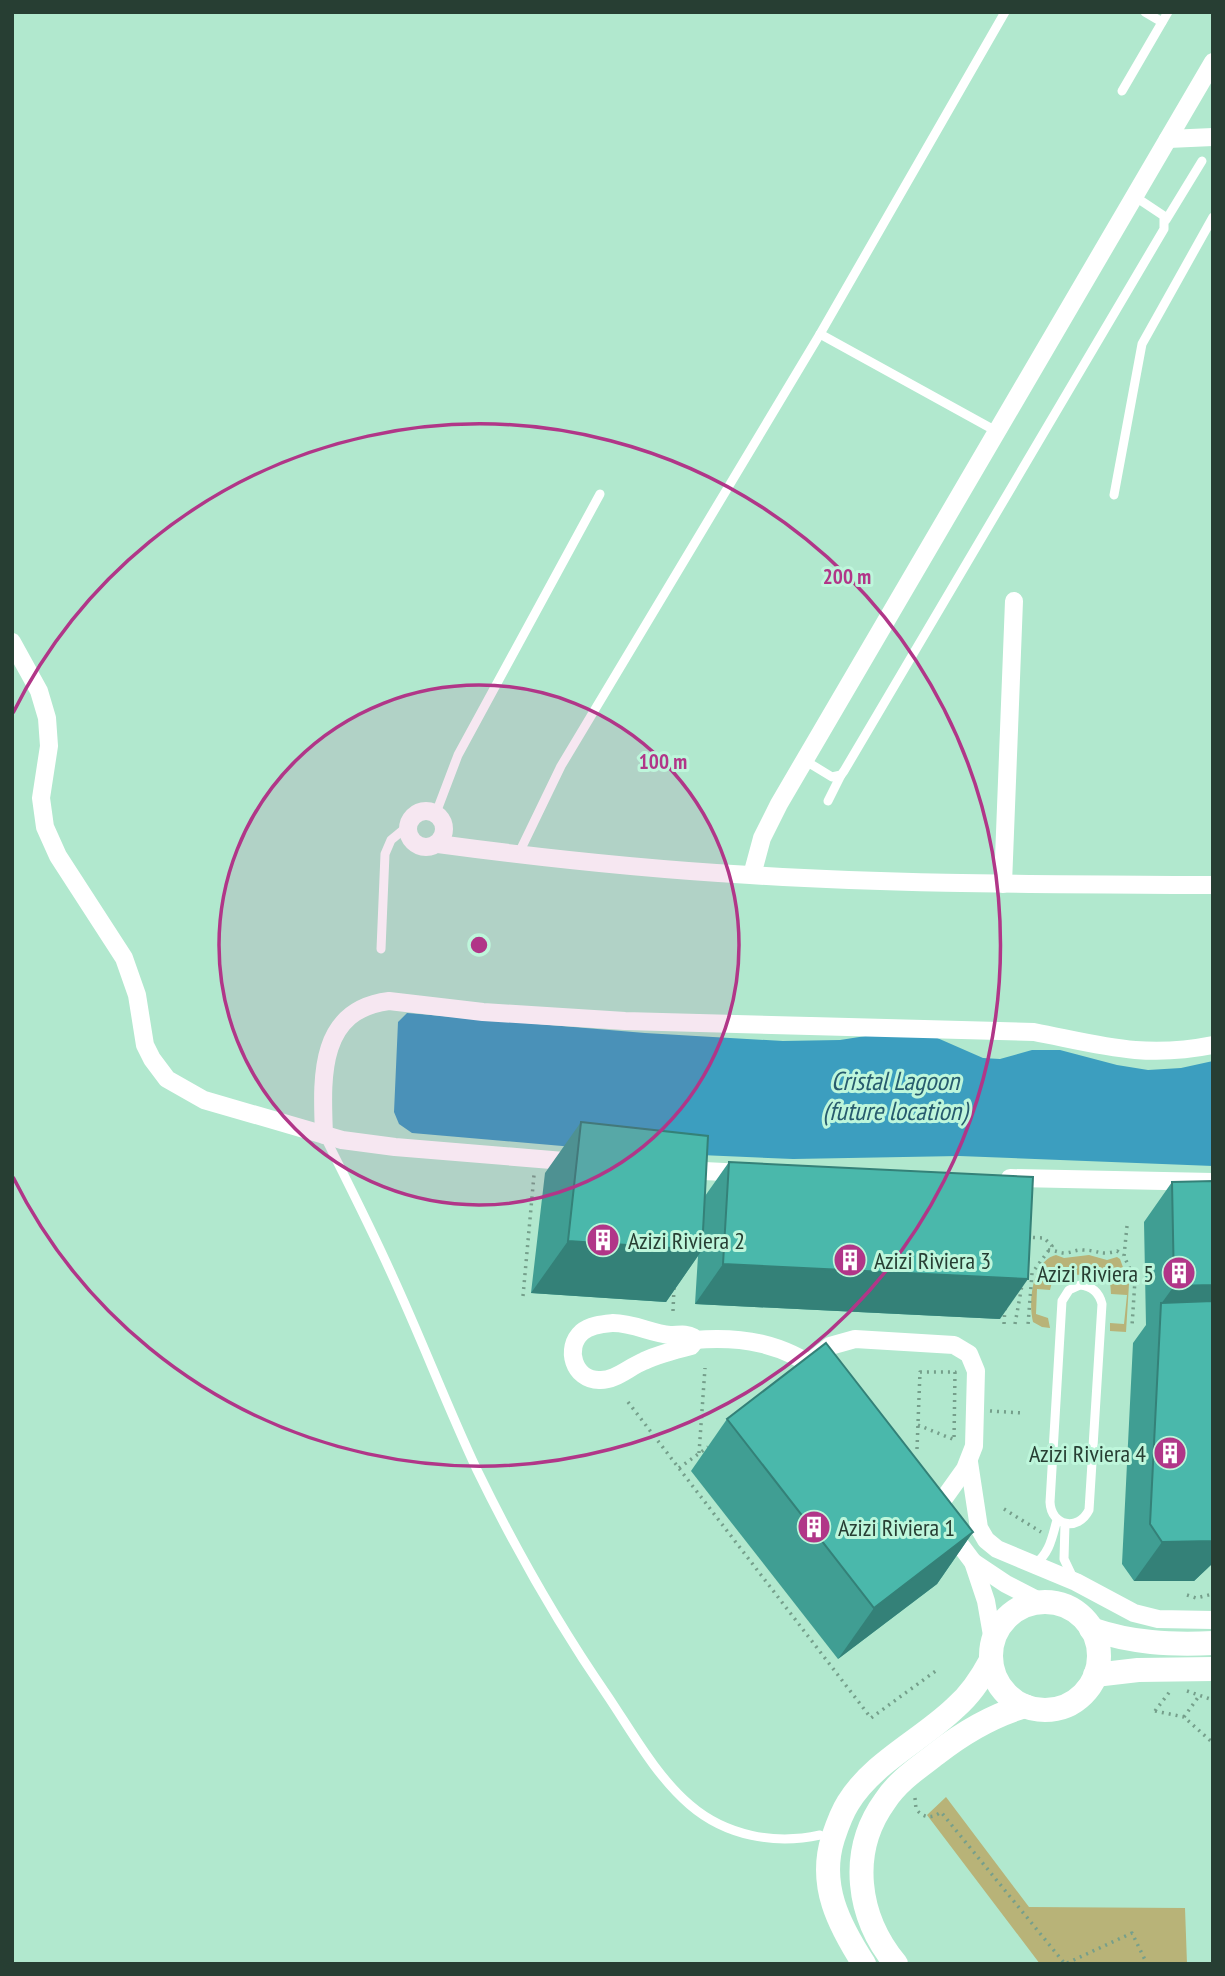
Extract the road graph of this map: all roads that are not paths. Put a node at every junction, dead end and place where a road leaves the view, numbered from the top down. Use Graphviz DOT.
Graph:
graph roads {
  1 [pos="1005,12"];
  2 [pos="1145,12"];
  3 [pos="1168,12"];
  4 [pos="1162,22"];
  5 [pos="1211,71"];
  6 [pos="1122,91"];
  7 [pos="1213,137"];
  8 [pos="1168,139"];
  9 [pos="1202,161"];
  10 [pos="1134,196"];
  11 [pos="1213,217"];
  12 [pos="1166,220"];
  13 [pos="820,334"];
  14 [pos="996,431"];
  15 [pos="600,494"];
  16 [pos="1114,495"];
  17 [pos="1014,601"];
  18 [pos="12,642"];
  19 [pos="804,760"];
  20 [pos="841,775"];
  21 [pos="828,801"];
  22 [pos="436,813"];
  23 [pos="408,826"];
  24 [pos="438,844"];
  25 [pos="518,855"];
  26 [pos="752,875"];
  27 [pos="1003,884"];
  28 [pos="1213,885"];
  29 [pos="382,949"];
  30 [pos="1213,1045"];
  31 [pos="324,1135"];
  32 [pos="591,1164"];
  33 [pos="661,1169"];
  34 [pos="767,1174"];
  35 [pos="990,1178"];
  36 [pos="1213,1182"];
  37 [pos="694,1340"];
  38 [pos="810,1363"];
  39 [pos="837,1385"];
  40 [pos="969,1462"];
  41 [pos="1061,1522"];
  42 [pos="973,1562"];
  43 [pos="1034,1564"];
  44 [pos="1076,1582"];
  45 [pos="1041,1602"];
  46 [pos="1213,1620"];
  47 [pos="1091,1629"];
  48 [pos="1213,1643"];
  49 [pos="992,1651"];
  50 [pos="1213,1669"];
  51 [pos="1095,1675"];
  52 [pos="1025,1706"];
  53 [pos="820,1835"];
  54 [pos="864,1964"];
  55 [pos="896,1964"];
  1 -- 13 [label="lane"];
  2 -- 4 [label="lane"];
  3 -- 4 [label="lane"];
  4 -- 6 [label="lane"];
  5 -- 8 [label="street"];
  7 -- 8 [label="street"];
  8 -- 10 [label="street"];
  9 -- 12 [label="lane"];
  10 -- 12 [label="lane"];
  10 -- 14 [label="street"];
  11 -- 16 [label="lane"];
  12 -- 20 [label="lane"];
  13 -- 14 [label="lane"];
  13 -- 25 [label="lane"];
  14 -- 19 [label="street"];
  15 -- 22 [label="lane"];
  17 -- 27 [label="street"];
  18 -- 31 [label="street"];
  19 -- 20 [label="lane"];
  19 -- 26 [label="street"];
  20 -- 21 [label="lane"];
  22 -- 23 [label="street"];
  22 -- 24 [label="street"];
  23 -- 24 [label="street"];
  23 -- 29 [label="lane"];
  24 -- 25 [label="street"];
  25 -- 26 [label="street"];
  26 -- 27 [label="street"];
  27 -- 28 [label="street"];
  30 -- 31 [label="street"];
  31 -- 32 [label="street"];
  31 -- 53 [label="lane"];
  33 -- 34 [label="street"];
  35 -- 36 [label="street"];
  37 -- 37 [label="street"];
  37 -- 38 [label="street"];
  38 -- 39 [label="street"];
  38 -- 40 [label="street"];
  40 -- 42 [label="street"];
  40 -- 43 [label="street"];
  41 -- 41 [label="lane"];
  41 -- 43 [label="lane"];
  41 -- 44 [label="lane"];
  42 -- 45 [label="street"];
  42 -- 49 [label="street"];
  43 -- 44 [label="street"];
  44 -- 46 [label="street"];
  45 -- 47 [label="street"];
  45 -- 49 [label="street"];
  47 -- 48 [label="street"];
  47 -- 51 [label="street"];
  49 -- 52 [label="street"];
  49 -- 54 [label="street"];
  50 -- 51 [label="street"];
  51 -- 52 [label="street"];
  52 -- 55 [label="street"];
}
